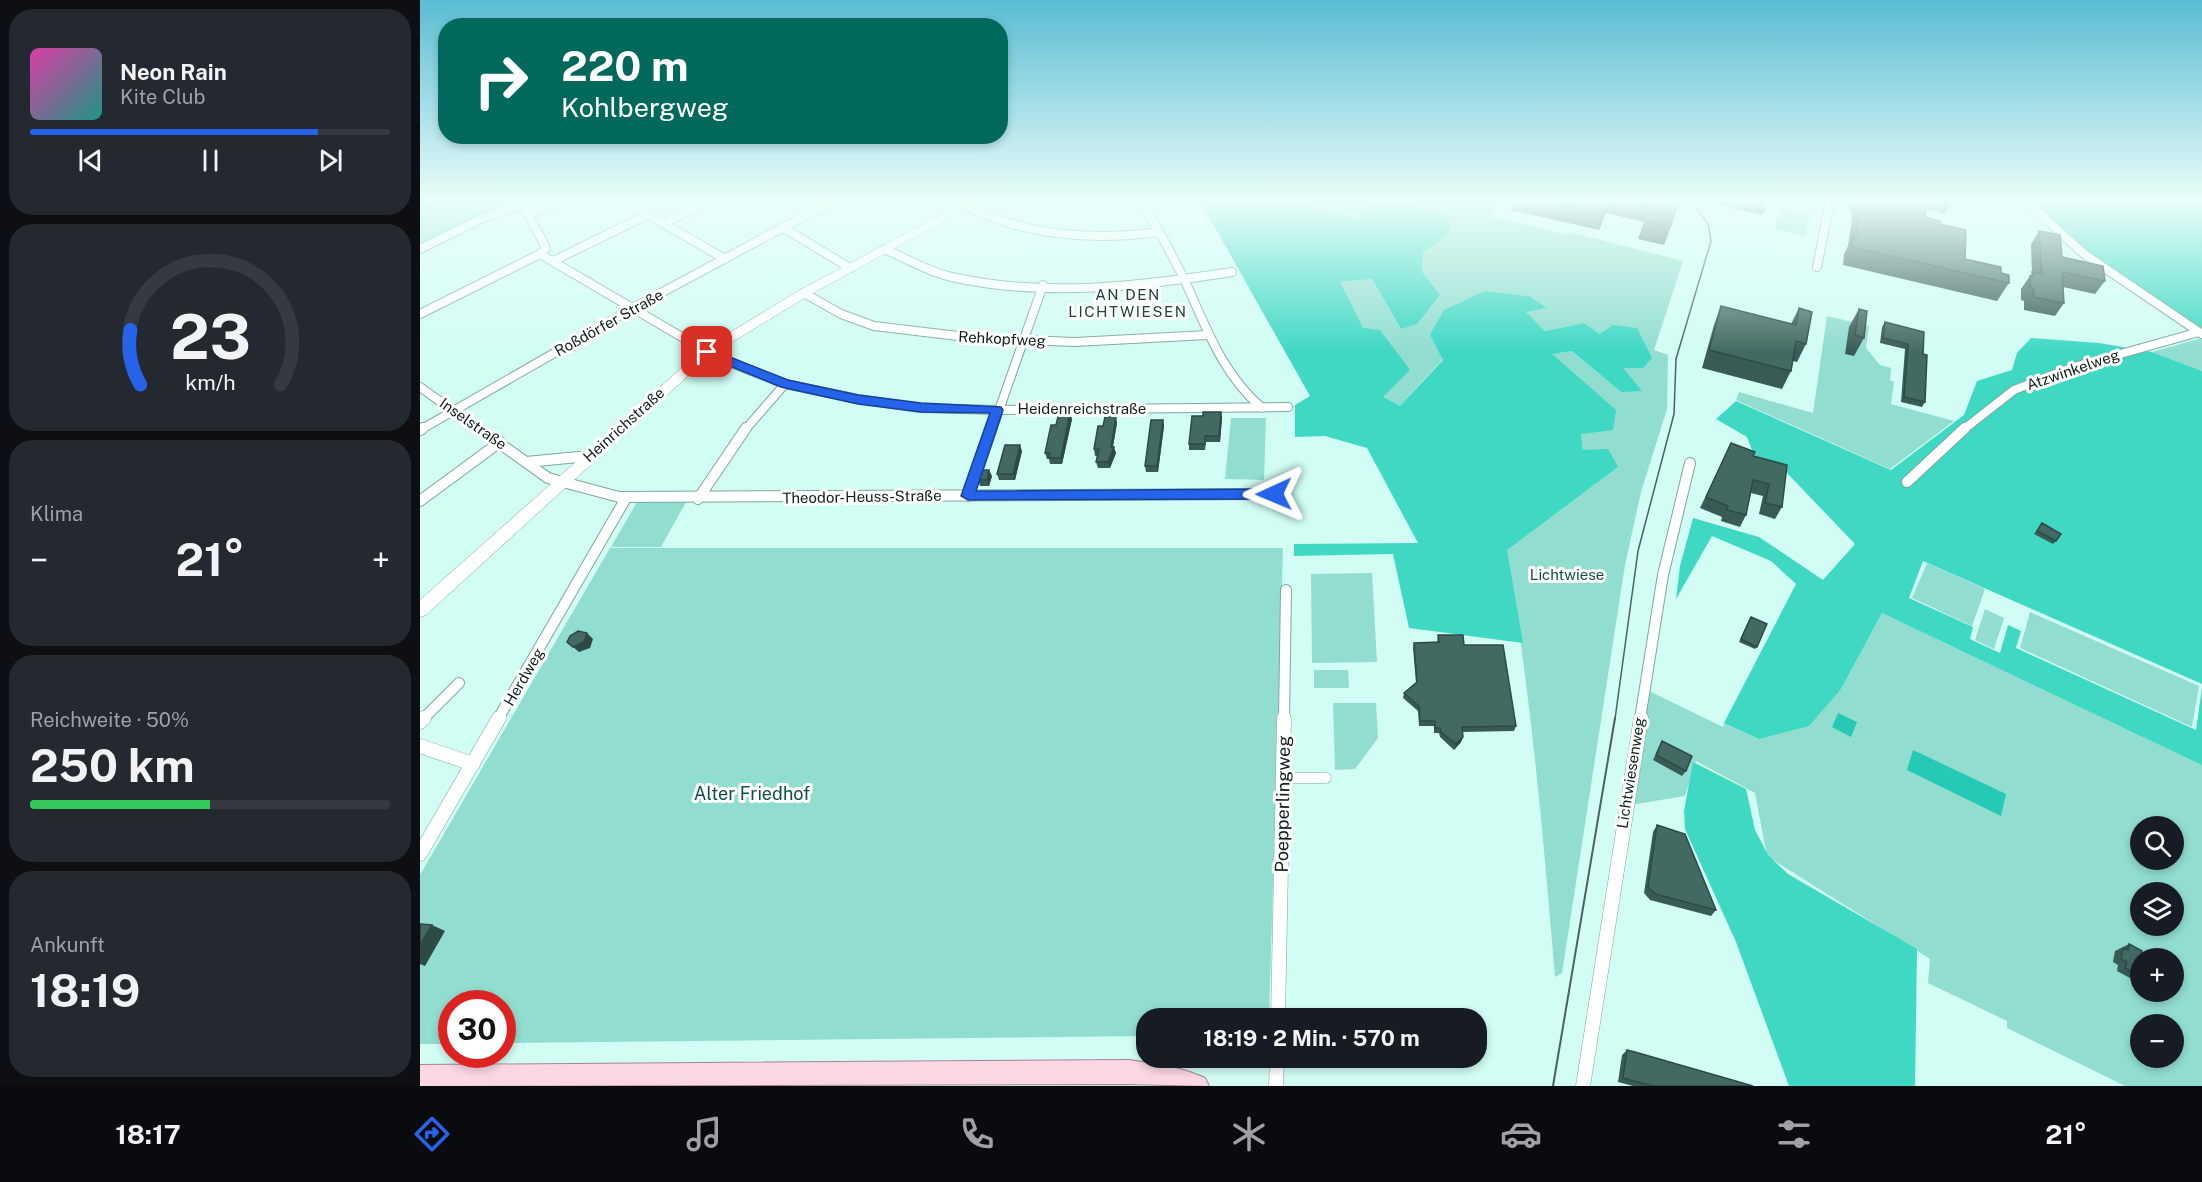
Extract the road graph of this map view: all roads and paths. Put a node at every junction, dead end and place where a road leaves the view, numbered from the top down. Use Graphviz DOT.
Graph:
graph roads {
  1 [pos="542,252"];
  2 [pos="572,252"];
  3 [pos="711,252"];
  4 [pos="738,252"];
  5 [pos="823,252"];
  6 [pos="879,252"];
  7 [pos="890,252"];
  8 [pos="1169,252"];
  9 [pos="1820,252"];
  10 [pos="2080,252"];
  11 [pos="540,254"];
  12 [pos="724,259"];
  13 [pos="553,261"];
  14 [pos="1817,267"];
  15 [pos="850,268"];
  16 [pos="1232,272"];
  17 [pos="1184,280"];
  18 [pos="1043,285"];
  19 [pos="804,293"];
  20 [pos="420,302"];
  21 [pos="633,308"];
  22 [pos="431,309"];
  23 [pos="420,315"];
  24 [pos="2201,333"];
  25 [pos="1207,335"];
  26 [pos="1021,342"];
  27 [pos="707,352"];
  28 [pos="785,384"];
  29 [pos="420,387"];
  30 [pos="1262,408"];
  31 [pos="1288,408"];
  32 [pos="454,410"];
  33 [pos="997,410"];
  34 [pos="420,430"];
  35 [pos="500,442"];
  36 [pos="579,457"];
  37 [pos="526,462"];
  38 [pos="1690,463"];
  39 [pos="561,482"];
  40 [pos="1907,482"];
  41 [pos="1274,494"];
  42 [pos="968,496"];
  43 [pos="626,498"];
  44 [pos="698,499"];
  45 [pos="420,501"];
  46 [pos="1286,590"];
  47 [pos="420,610"];
  48 [pos="459,683"];
  49 [pos="420,722"];
  50 [pos="420,746"];
  51 [pos="473,764"];
  52 [pos="1292,778"];
  53 [pos="1326,778"];
  54 [pos="420,854"];
  55 [pos="1278,1008"];
  56 [pos="1277,1068"];
  57 [pos="420,1077"];
  58 [pos="1197,1086"];
  59 [pos="1276,1086"];
  60 [pos="1583,1086"];
  1 -- 11 [label="street"];
  2 -- 13 [label="street"];
  3 -- 12 [label="street"];
  4 -- 12 [label="street, Roßdörfer Straße"];
  5 -- 15 [label="street"];
  6 -- 15 [label="main road, Heinrichstraße"];
  7 -- 18 [label="street"];
  8 -- 17 [label="street"];
  9 -- 14 [label="street"];
  10 -- 24 [label="street"];
  11 -- 13 [label="street, Heidenreichstraße"];
  11 -- 22 [label="street"];
  12 -- 21 [label="street, Roßdörfer Straße"];
  13 -- 21 [label="street, Heidenreichstraße"];
  15 -- 19 [label="main road, Heinrichstraße"];
  16 -- 17 [label="street"];
  17 -- 18 [label="street"];
  17 -- 25 [label="street"];
  18 -- 26 [label="street"];
  19 -- 26 [label="street, Rehkopfweg"];
  19 -- 27 [label="main road, Heinrichstraße"];
  20 -- 22 [label="street"];
  21 -- 27 [label="street, Heidenreichstraße"];
  21 -- 32 [label="street, Roßdörfer Straße"];
  22 -- 23 [label="street"];
  24 -- 40 [label="street, Atzwinkelweg"];
  25 -- 26 [label="street, Rehkopfweg"];
  25 -- 30 [label="street"];
  26 -- 33 [label="street"];
  27 -- 28 [label="street, Heidenreichstraße"];
  27 -- 39 [label="main road, Heinrichstraße"];
  28 -- 33 [label="street, Heidenreichstraße"];
  28 -- 44 [label="street"];
  29 -- 32 [label="street, Inselstraße"];
  30 -- 31 [label="street, Heidenreichstraße"];
  30 -- 33 [label="street, Heidenreichstraße"];
  32 -- 34 [label="street, Roßdörfer Straße"];
  32 -- 35 [label="street, Inselstraße"];
  33 -- 42 [label="street"];
  35 -- 37 [label="street, Inselstraße"];
  35 -- 45 [label="street"];
  36 -- 37 [label="street"];
  37 -- 39 [label="street, Inselstraße"];
  38 -- 60 [label="street, Lichtwiesenweg"];
  39 -- 43 [label="street, Theodor-Heuss-Straße"];
  39 -- 47 [label="main road, Heinrichstraße"];
  41 -- 42 [label="street, Theodor-Heuss-Straße"];
  42 -- 44 [label="street, Theodor-Heuss-Straße"];
  43 -- 44 [label="street, Theodor-Heuss-Straße"];
  43 -- 51 [label="street, Herdweg"];
  46 -- 55 [label="street, Poepperlingweg"];
  48 -- 49 [label="street"];
  50 -- 51 [label="street"];
  51 -- 54 [label="street, Herdweg"];
  52 -- 53 [label="street"];
  56 -- 59 [label="street"];
  57 -- 58 [label="main road"];
}
